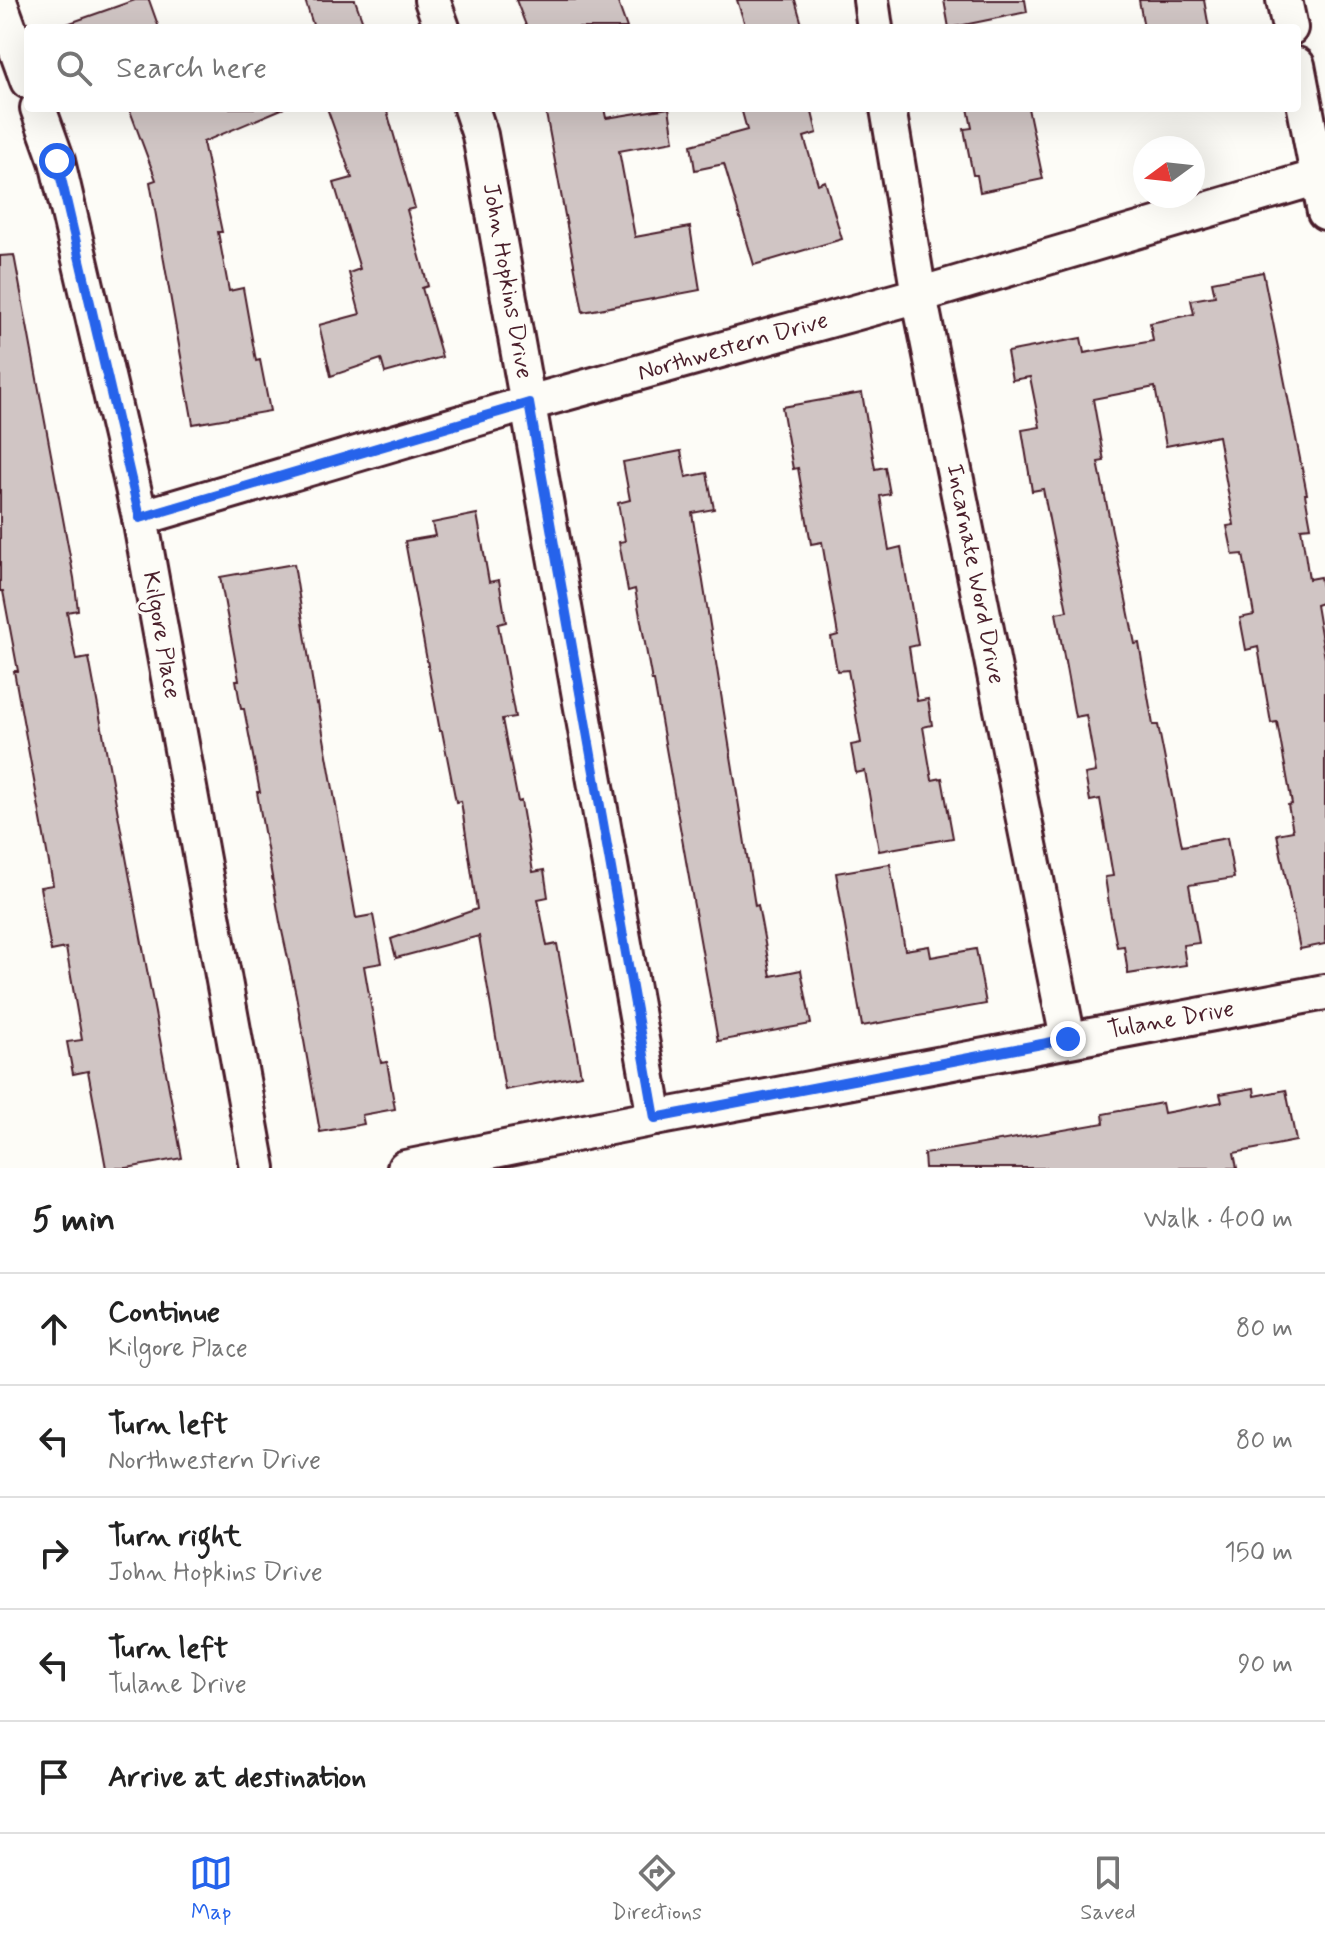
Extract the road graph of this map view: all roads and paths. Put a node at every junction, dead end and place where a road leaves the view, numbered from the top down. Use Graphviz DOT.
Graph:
graph roads {
  1 [pos="432,0"];
  2 [pos="871,0"];
  3 [pos="1284,0"];
  4 [pos="0,4"];
  5 [pos="441,24"];
  6 [pos="874,24"];
  7 [pos="1289,24"];
  8 [pos="24,70"];
  9 [pos="1301,83"];
  10 [pos="39,112"];
  11 [pos="472,112"];
  12 [pos="889,112"];
  13 [pos="1322,176"];
  14 [pos="1325,212"];
  15 [pos="919,295"];
  16 [pos="529,403"];
  17 [pos="140,518"];
  18 [pos="1325,992"];
  19 [pos="1068,1039"];
  20 [pos="655,1118"];
  21 [pos="258,1168"];
  22 [pos="405,1168"];
  1 -- 5 [label="street"];
  2 -- 6 [label="street"];
  3 -- 7 [label="street"];
  4 -- 8 [label="street"];
  9 -- 13 [label="street"];
  10 -- 17 [label="street, Kilgore Place"];
  11 -- 16 [label="street, John Hopkins Drive"];
  12 -- 15 [label="street, Incarnate Word Drive"];
  13 -- 14 [label="street"];
  13 -- 15 [label="street, Northwestern Drive"];
  15 -- 16 [label="street, Northwestern Drive"];
  15 -- 19 [label="street, Incarnate Word Drive"];
  16 -- 17 [label="street, Northwestern Drive"];
  16 -- 20 [label="street, John Hopkins Drive"];
  17 -- 21 [label="street, Kilgore Place"];
  18 -- 19 [label="street, Tulane Drive"];
  19 -- 20 [label="street, Tulane Drive"];
  20 -- 22 [label="street, Tulane Drive"];
}
